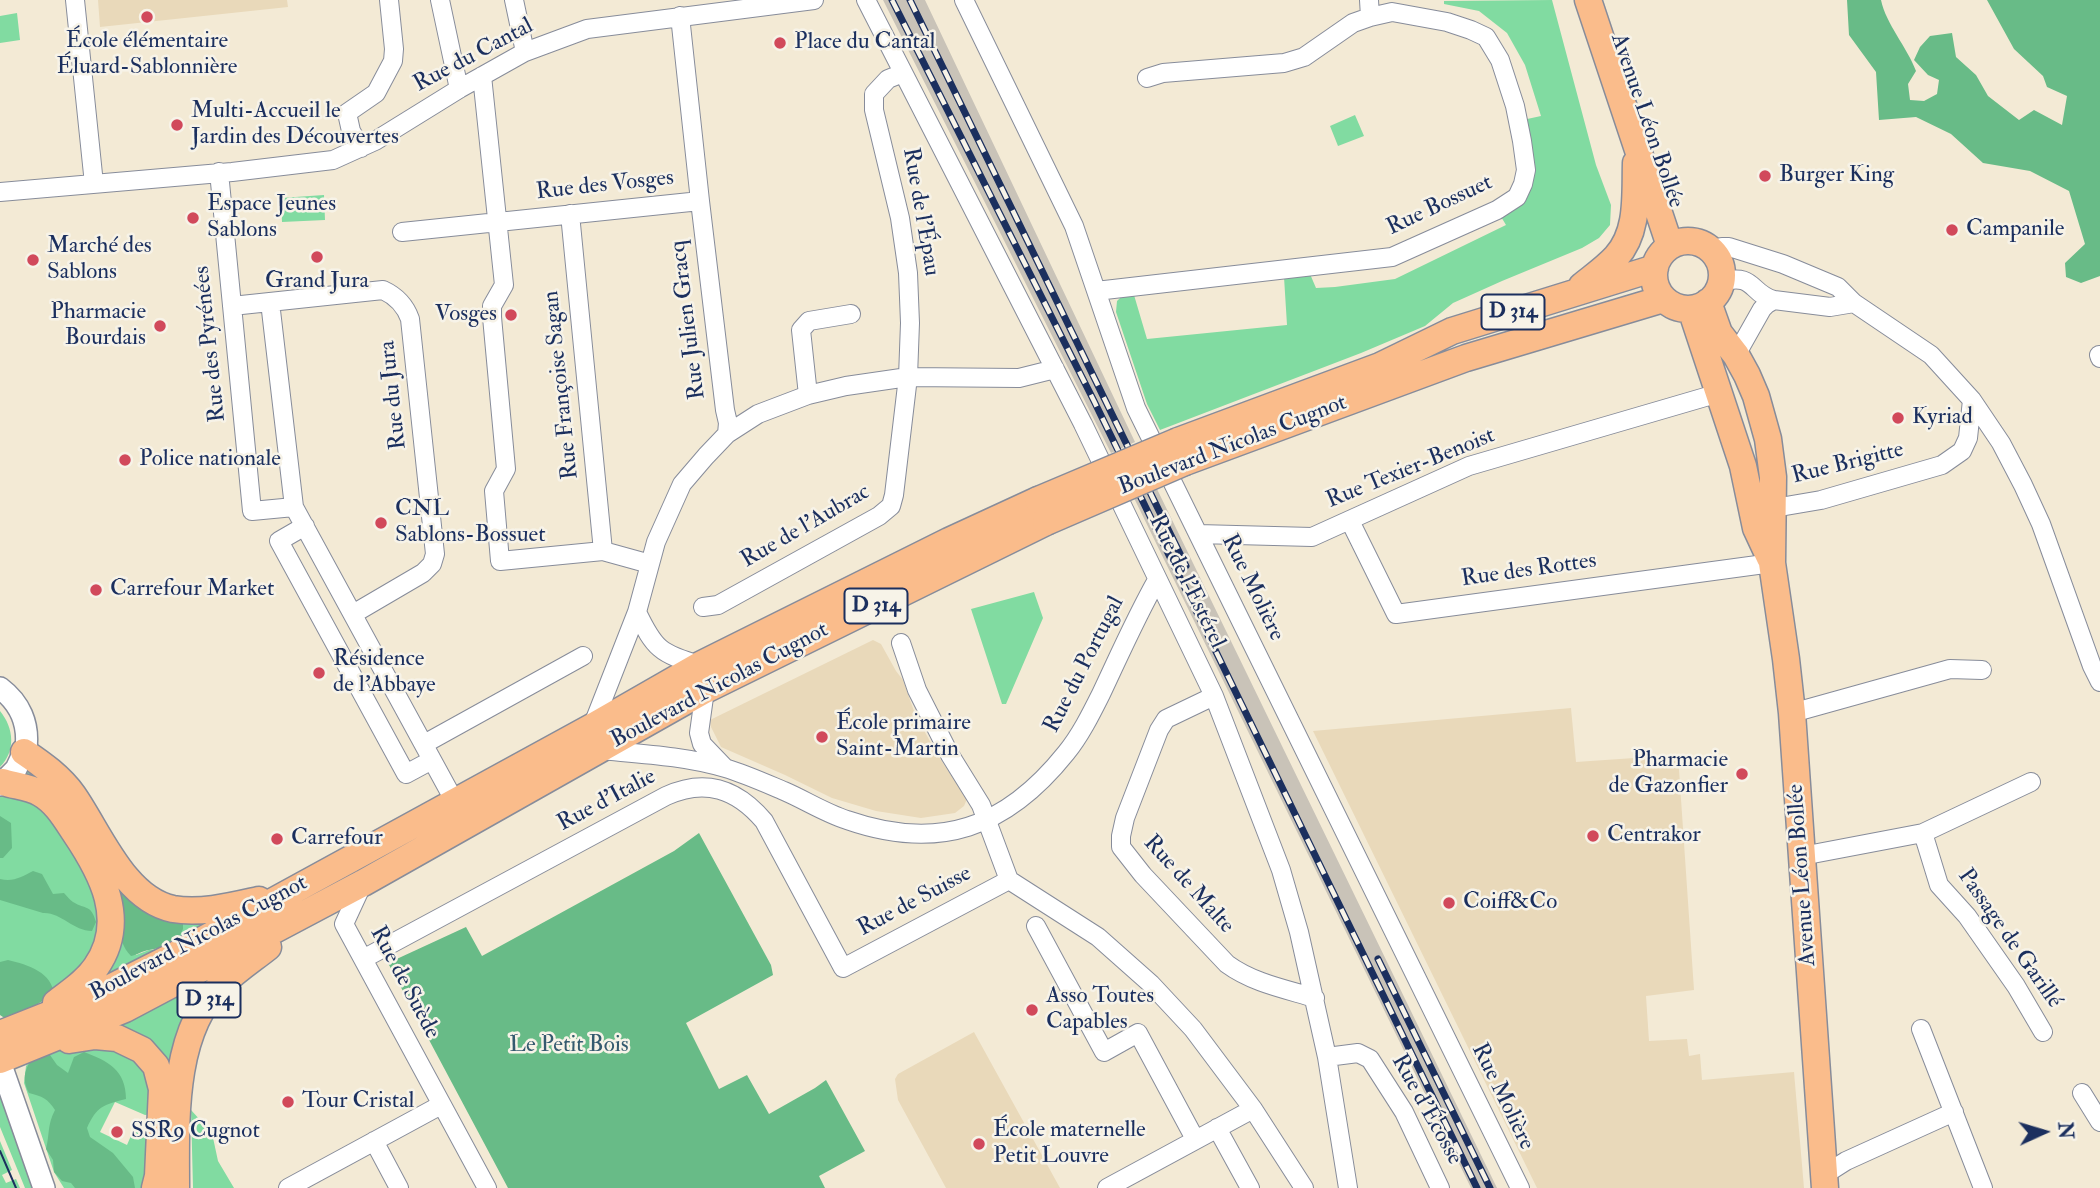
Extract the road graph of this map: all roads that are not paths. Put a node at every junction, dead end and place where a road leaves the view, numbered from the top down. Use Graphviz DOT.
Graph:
graph roads {
  1 [pos="75,0"];
  2 [pos="389,0"];
  3 [pos="440,0"];
  4 [pos="514,0"];
  5 [pos="814,0"];
  6 [pos="866,0"];
  7 [pos="964,0"];
  8 [pos="1588,0"];
  9 [pos="1604,0"];
  10 [pos="1369,8"];
  11 [pos="680,16"];
  12 [pos="525,52"];
  13 [pos="903,73"];
  14 [pos="482,76"];
  15 [pos="1147,78"];
  16 [pos="459,89"];
  17 [pos="1637,147"];
  18 [pos="361,148"];
  19 [pos="219,172"];
  20 [pos="94,184"];
  21 [pos="0,192"];
  22 [pos="700,201"];
  23 [pos="570,214"];
  24 [pos="497,222"];
  25 [pos="402,232"];
  26 [pos="1689,246"];
  27 [pos="1655,268"];
  28 [pos="1096,291"];
  29 [pos="1574,293"];
  30 [pos="1707,298"];
  31 [pos="1664,299"];
  32 [pos="1774,300"];
  33 [pos="270,302"];
  34 [pos="1854,303"];
  35 [pos="232,306"];
  36 [pos="851,314"];
  37 [pos="1736,355"];
  38 [pos="1055,369"];
  39 [pos="908,377"];
  40 [pos="1719,393"];
  41 [pos="808,395"];
  42 [pos="1972,400"];
  43 [pos="727,434"];
  44 [pos="1182,451"];
  45 [pos="294,507"];
  46 [pos="1774,508"];
  47 [pos="1042,511"];
  48 [pos="1350,521"];
  49 [pos="305,526"];
  50 [pos="1198,534"];
  51 [pos="603,551"];
  52 [pos="1772,563"];
  53 [pos="650,564"];
  54 [pos="1157,580"];
  55 [pos="703,607"];
  56 [pos="637,612"];
  57 [pos="353,614"];
  58 [pos="901,643"];
  59 [pos="583,656"];
  60 [pos="700,664"];
  61 [pos="1982,670"];
  62 [pos="2100,681"];
  63 [pos="3,686"];
  64 [pos="705,690"];
  65 [pos="1214,696"];
  66 [pos="1792,713"];
  67 [pos="596,738"];
  68 [pos="25,750"];
  69 [pos="428,752"];
  70 [pos="725,768"];
  71 [pos="2031,782"];
  72 [pos="2,783"];
  73 [pos="455,802"];
  74 [pos="986,821"];
  75 [pos="1923,833"];
  76 [pos="1802,856"];
  77 [pos="1009,880"];
  78 [pos="363,883"];
  79 [pos="288,893"];
  80 [pos="1036,926"];
  81 [pos="363,959"];
  82 [pos="843,968"];
  83 [pos="1315,998"];
  84 [pos="1921,1029"];
  85 [pos="2043,1032"];
  86 [pos="0,1034"];
  87 [pos="33,1034"];
  88 [pos="1327,1056"];
  89 [pos="0,1060"];
  90 [pos="2082,1093"];
  91 [pos="441,1105"];
  92 [pos="1253,1109"];
  93 [pos="1954,1112"];
  94 [pos="2100,1122"];
  95 [pos="1217,1128"];
  96 [pos="1195,1139"];
  97 [pos="374,1141"];
  98 [pos="37,1166"];
  99 [pos="1824,1181"];
  100 [pos="299,1186"];
  101 [pos="1347,1186"];
  102 [pos="44,1188"];
  103 [pos="51,1188"];
  104 [pos="155,1188"];
  105 [pos="176,1188"];
  106 [pos="399,1188"];
  107 [pos="486,1188"];
  108 [pos="1107,1188"];
  109 [pos="1250,1188"];
  110 [pos="1304,1188"];
  111 [pos="1440,1188"];
  112 [pos="1520,1188"];
  113 [pos="1983,1188"];
  1 -- 20 [label="street"];
  2 -- 18 [label="street"];
  3 -- 16 [label="street"];
  4 -- 12 [label="street"];
  5 -- 11 [label="street, Rue du Cantal"];
  6 -- 13 [label="street, Rue de l'Estérel"];
  7 -- 28 [label="street, Rue Molière"];
  8 -- 17 [label="main road, Avenue Léon Bollée"];
  9 -- 26 [label="main road, Avenue Léon Bollée"];
  10 -- 15 [label="street, Rue Bossuet"];
  10 -- 28 [label="street, Rue Bossuet"];
  11 -- 12 [label="street, Rue du Cantal"];
  11 -- 22 [label="street, Rue des Vosges"];
  12 -- 14 [label="street, Rue du Cantal"];
  13 -- 38 [label="street, Rue de l'Estérel"];
  13 -- 39 [label="street, Rue de l'Épau"];
  14 -- 16 [label="street, Rue du Cantal"];
  14 -- 24 [label="street"];
  16 -- 18 [label="street, Rue du Cantal"];
  17 -- 26 [label="main road, Avenue Léon Bollée"];
  17 -- 29 [label="main road, Avenue Léon Bollée"];
  18 -- 19 [label="street, Rue du Cantal"];
  19 -- 20 [label="street, Rue du Cantal"];
  19 -- 35 [label="street, Rue des Pyrénées"];
  20 -- 21 [label="street, Rue du Cantal"];
  22 -- 23 [label="street, Rue des Vosges"];
  22 -- 43 [label="street, Rue Julien Gracq"];
  23 -- 24 [label="street, Rue des Vosges"];
  23 -- 51 [label="street, Rue Françoise Sagan"];
  24 -- 25 [label="street, Rue des Vosges"];
  24 -- 51 [label="street"];
  26 -- 27 [label="main road"];
  26 -- 30 [label="main road, Avenue Léon Bollée"];
  26 -- 34 [label="street"];
  27 -- 29 [label="main road, Boulevard Nicolas Cugnot / D 314"];
  27 -- 31 [label="main road"];
  28 -- 50 [label="street, Rue Molière"];
  29 -- 44 [label="main road, Boulevard Nicolas Cugnot / D 314"];
  30 -- 31 [label="main road"];
  30 -- 32 [label="street"];
  30 -- 37 [label="main road, Avenue Léon Bollée"];
  30 -- 40 [label="main road, Avenue Léon Bollée"];
  31 -- 44 [label="main road, Boulevard Nicolas Cugnot / D 314"];
  32 -- 34 [label="street"];
  32 -- 37 [label="street"];
  33 -- 35 [label="street, Rue du Jura"];
  33 -- 45 [label="street"];
  33 -- 57 [label="street, Rue du Jura"];
  34 -- 42 [label="street"];
  35 -- 45 [label="street, Rue des Pyrénées"];
  36 -- 41 [label="street"];
  37 -- 46 [label="main road, Avenue Léon Bollée"];
  38 -- 39 [label="street"];
  38 -- 54 [label="street, Rue de l'Estérel"];
  39 -- 41 [label="street"];
  39 -- 55 [label="street, Rue de l'Aubrac"];
  40 -- 48 [label="street, Rue Texier-Benoist"];
  40 -- 52 [label="main road, Avenue Léon Bollée"];
  41 -- 43 [label="street"];
  42 -- 46 [label="street, Rue Brigitte"];
  42 -- 62 [label="street"];
  43 -- 53 [label="street"];
  44 -- 47 [label="main road, Boulevard Nicolas Cugnot / D 314, bridge"];
  45 -- 49 [label="street"];
  46 -- 52 [label="main road, Avenue Léon Bollée"];
  47 -- 60 [label="main road, Boulevard Nicolas Cugnot"];
  47 -- 64 [label="main road, Boulevard Nicolas Cugnot / D 314"];
  48 -- 50 [label="street, Rue Texier-Benoist"];
  48 -- 52 [label="street, Rue des Rottes"];
  49 -- 57 [label="street"];
  49 -- 69 [label="street"];
  50 -- 112 [label="street, Rue Molière"];
  51 -- 53 [label="street"];
  52 -- 66 [label="main road, Avenue Léon Bollée"];
  53 -- 56 [label="street"];
  54 -- 65 [label="street, Rue de l'Estérel"];
  54 -- 74 [label="street, Rue du Portugal"];
  56 -- 60 [label="street"];
  56 -- 67 [label="street"];
  57 -- 69 [label="street"];
  58 -- 74 [label="street"];
  59 -- 69 [label="street"];
  60 -- 67 [label="main road, Boulevard Nicolas Cugnot / D 314"];
  61 -- 66 [label="street"];
  63 -- 68 [label="street"];
  64 -- 67 [label="main road, Boulevard Nicolas Cugnot / D 314"];
  64 -- 70 [label="street"];
  65 -- 83 [label="street, Rue de l'Estérel"];
  65 -- 83 [label="street, Rue de Malte"];
  66 -- 76 [label="main road, Avenue Léon Bollée"];
  67 -- 70 [label="street, Rue du Portugal"];
  67 -- 73 [label="main road, Boulevard Nicolas Cugnot / D 314"];
  67 -- 78 [label="main road, Boulevard Nicolas Cugnot / D 314"];
  68 -- 72 [label="street"];
  68 -- 79 [label="main road"];
  69 -- 73 [label="street"];
  70 -- 74 [label="street, Rue du Portugal"];
  71 -- 75 [label="street"];
  72 -- 87 [label="main road, D 314"];
  73 -- 79 [label="main road, Boulevard Nicolas Cugnot / D 314"];
  74 -- 77 [label="street"];
  75 -- 76 [label="street"];
  75 -- 85 [label="street, Passage de Garillé"];
  76 -- 99 [label="main road, Avenue Léon Bollée"];
  77 -- 82 [label="street, Rue de Suisse"];
  77 -- 92 [label="street"];
  78 -- 81 [label="street, Rue de Suède"];
  78 -- 87 [label="main road, Boulevard Nicolas Cugnot / D 314"];
  78 -- 105 [label="main road, D 314"];
  79 -- 87 [label="main road, Boulevard Nicolas Cugnot / D 314"];
  80 -- 96 [label="street"];
  81 -- 82 [label="street, Rue d'Italie"];
  81 -- 91 [label="street, Rue de Suède"];
  83 -- 88 [label="street, Rue de l'Estérel"];
  84 -- 93 [label="street"];
  86 -- 87 [label="main road, Boulevard Nicolas Cugnot / D 314"];
  87 -- 89 [label="main road, Boulevard Nicolas Cugnot / D 314"];
  87 -- 104 [label="main road"];
  88 -- 101 [label="street, Rue de l'Estérel"];
  88 -- 111 [label="street, Rue d'Écosse"];
  89 -- 98 [label="street"];
  90 -- 94 [label="street"];
  91 -- 97 [label="street"];
  91 -- 107 [label="street, Rue de Suède"];
  92 -- 95 [label="street"];
  92 -- 110 [label="street"];
  93 -- 99 [label="street"];
  93 -- 113 [label="street"];
  95 -- 96 [label="street"];
  95 -- 109 [label="street"];
  96 -- 108 [label="street"];
  97 -- 100 [label="street"];
  97 -- 106 [label="street"];
  98 -- 102 [label="street"];
  98 -- 103 [label="street"];
}
